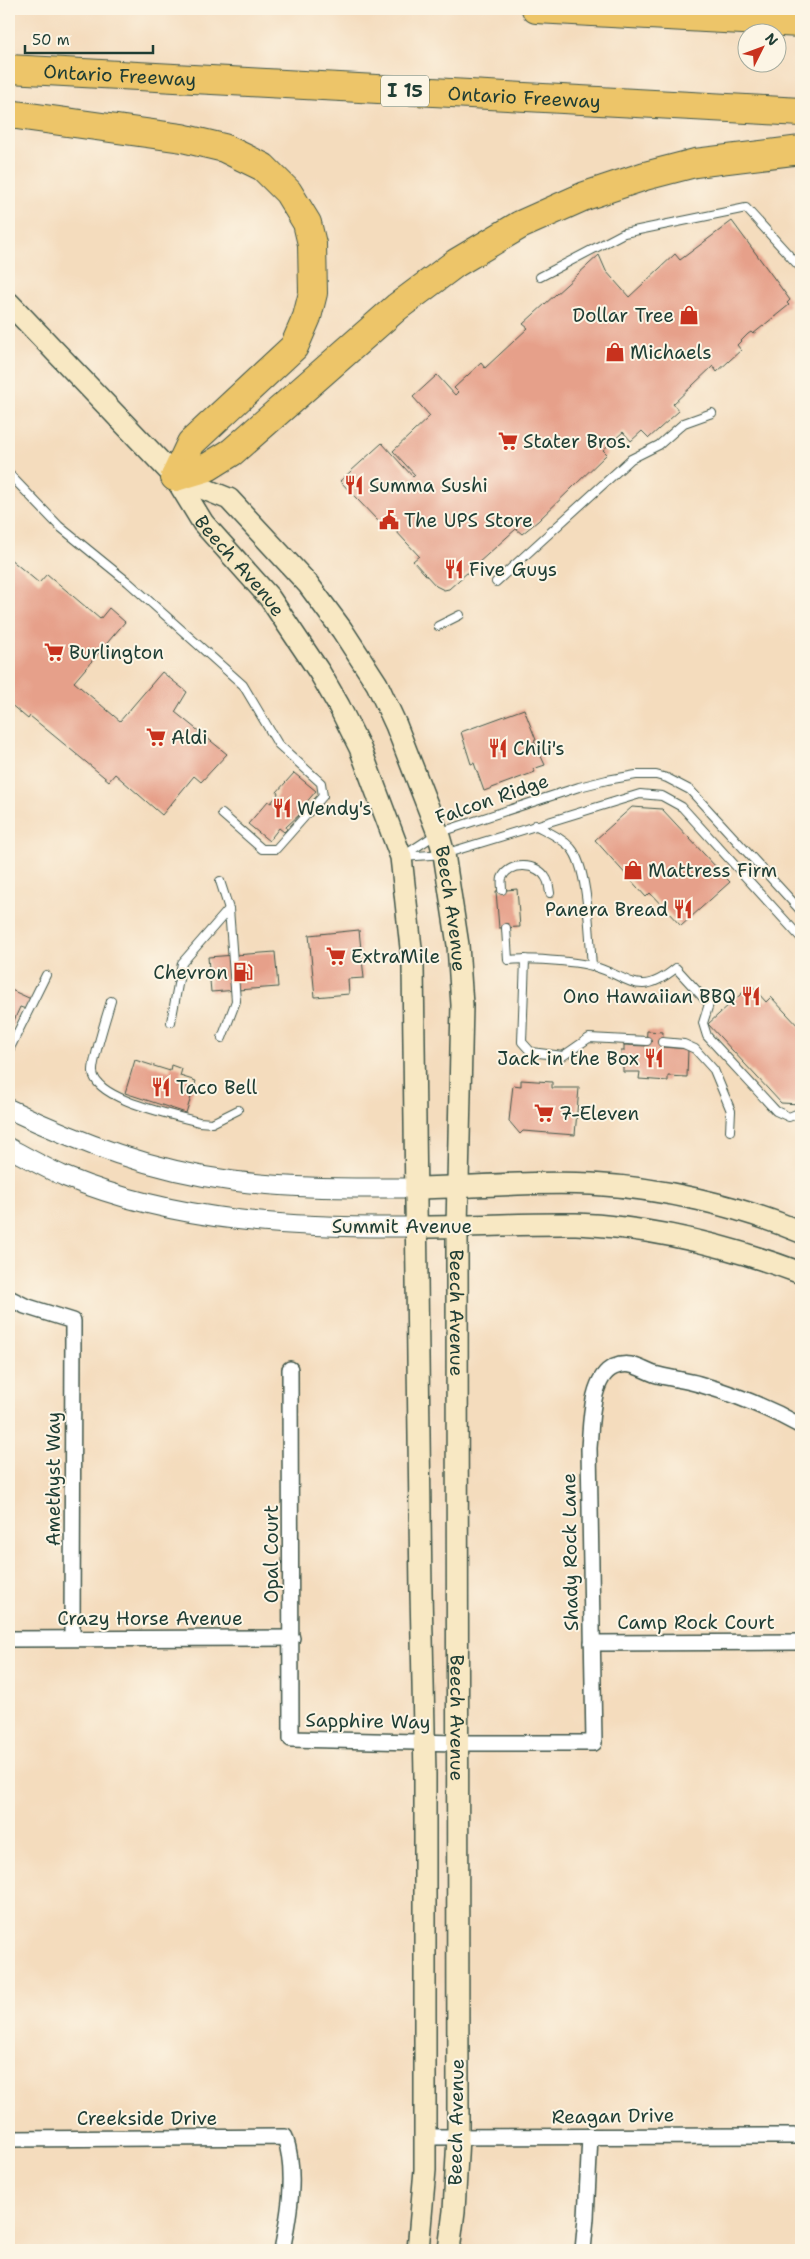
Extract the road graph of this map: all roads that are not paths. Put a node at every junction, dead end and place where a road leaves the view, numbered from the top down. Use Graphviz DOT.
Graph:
graph roads {
  1 [pos="536,9"];
  2 [pos="801,23"];
  3 [pos="9,70"];
  4 [pos="801,112"];
  5 [pos="9,114"];
  6 [pos="801,150"];
  7 [pos="801,262"];
  8 [pos="540,277"];
  9 [pos="9,303"];
  10 [pos="712,413"];
  11 [pos="9,474"];
  12 [pos="176,477"];
  13 [pos="496,582"];
  14 [pos="460,615"];
  15 [pos="438,626"];
  16 [pos="222,814"];
  17 [pos="535,825"];
  18 [pos="438,833"];
  19 [pos="444,854"];
  20 [pos="401,857"];
  21 [pos="220,881"];
  22 [pos="502,890"];
  23 [pos="550,893"];
  24 [pos="229,909"];
  25 [pos="801,910"];
  26 [pos="506,928"];
  27 [pos="801,938"];
  28 [pos="525,959"];
  29 [pos="592,966"];
  30 [pos="46,975"];
  31 [pos="110,1002"];
  32 [pos="171,1022"];
  33 [pos="222,1038"];
  34 [pos="647,1041"];
  35 [pos="662,1042"];
  36 [pos="9,1050"];
  37 [pos="9,1110"];
  38 [pos="238,1110"];
  39 [pos="801,1112"];
  40 [pos="730,1131"];
  41 [pos="9,1148"];
  42 [pos="459,1187"];
  43 [pos="416,1188"];
  44 [pos="416,1227"];
  45 [pos="457,1227"];
  46 [pos="801,1232"];
  47 [pos="801,1273"];
  48 [pos="9,1298"];
  49 [pos="290,1369"];
  50 [pos="801,1426"];
  51 [pos="9,1638"];
  52 [pos="72,1638"];
  53 [pos="292,1638"];
  54 [pos="801,1642"];
  55 [pos="592,1643"];
  56 [pos="290,1740"];
  57 [pos="594,1742"];
  58 [pos="424,1743"];
  59 [pos="456,1743"];
  60 [pos="590,2136"];
  61 [pos="801,2136"];
  62 [pos="425,2137"];
  63 [pos="458,2137"];
  64 [pos="9,2139"];
  65 [pos="282,2250"];
  66 [pos="418,2250"];
  67 [pos="449,2250"];
  68 [pos="583,2250"];
  1 -- 2 [label="highway"];
  3 -- 4 [label="highway, Ontario Freeway / I 15"];
  5 -- 12 [label="highway"];
  6 -- 12 [label="highway"];
  7 -- 8 [label="lane"];
  9 -- 12 [label="main road, Beech Avenue"];
  10 -- 13 [label="lane"];
  11 -- 16 [label="lane"];
  12 -- 18 [label="main road, Beech Avenue"];
  12 -- 20 [label="main road, Beech Avenue"];
  14 -- 15 [label="lane"];
  17 -- 19 [label="lane, Falcon Ridge"];
  17 -- 27 [label="lane, Falcon Ridge"];
  17 -- 29 [label="lane"];
  18 -- 19 [label="main road, Beech Avenue"];
  18 -- 20 [label="lane, Falcon Ridge"];
  18 -- 25 [label="lane, Falcon Ridge"];
  19 -- 20 [label="lane, Falcon Ridge"];
  19 -- 42 [label="main road, Beech Avenue"];
  20 -- 43 [label="main road, Beech Avenue"];
  21 -- 24 [label="lane"];
  22 -- 23 [label="lane"];
  24 -- 32 [label="lane"];
  24 -- 33 [label="lane"];
  26 -- 28 [label="lane"];
  28 -- 29 [label="lane"];
  28 -- 34 [label="lane"];
  29 -- 39 [label="lane"];
  30 -- 36 [label="lane"];
  31 -- 38 [label="lane"];
  35 -- 40 [label="lane"];
  37 -- 43 [label="street, Summit Avenue"];
  41 -- 44 [label="street, Summit Avenue"];
  42 -- 43 [label="main road, Summit Avenue"];
  42 -- 45 [label="main road, Beech Avenue"];
  42 -- 46 [label="main road, Summit Avenue"];
  43 -- 44 [label="main road, Beech Avenue"];
  44 -- 45 [label="main road, Summit Avenue"];
  44 -- 58 [label="main road, Beech Avenue"];
  45 -- 47 [label="main road, Summit Avenue"];
  45 -- 59 [label="main road, Beech Avenue"];
  48 -- 52 [label="street, Amethyst Way"];
  49 -- 53 [label="street, Opal Court"];
  50 -- 55 [label="street, Shady Rock Lane"];
  51 -- 52 [label="street, Crazy Horse Avenue"];
  52 -- 53 [label="street, Crazy Horse Avenue"];
  53 -- 56 [label="street, Opal Court"];
  54 -- 55 [label="street, Camp Rock Court"];
  55 -- 57 [label="street, Shady Rock Lane"];
  56 -- 58 [label="street, Sapphire Way"];
  57 -- 59 [label="street, Sapphire Way"];
  58 -- 59 [label="street, Sapphire Way"];
  58 -- 62 [label="main road, Beech Avenue"];
  59 -- 63 [label="main road, Beech Avenue"];
  60 -- 61 [label="street, Reagan Drive"];
  60 -- 63 [label="street, Reagan Drive"];
  60 -- 68 [label="street"];
  62 -- 63 [label="street, Reagan Drive"];
  62 -- 66 [label="main road, Beech Avenue"];
  63 -- 67 [label="main road, Beech Avenue"];
  64 -- 65 [label="street, Creekside Drive"];
}
